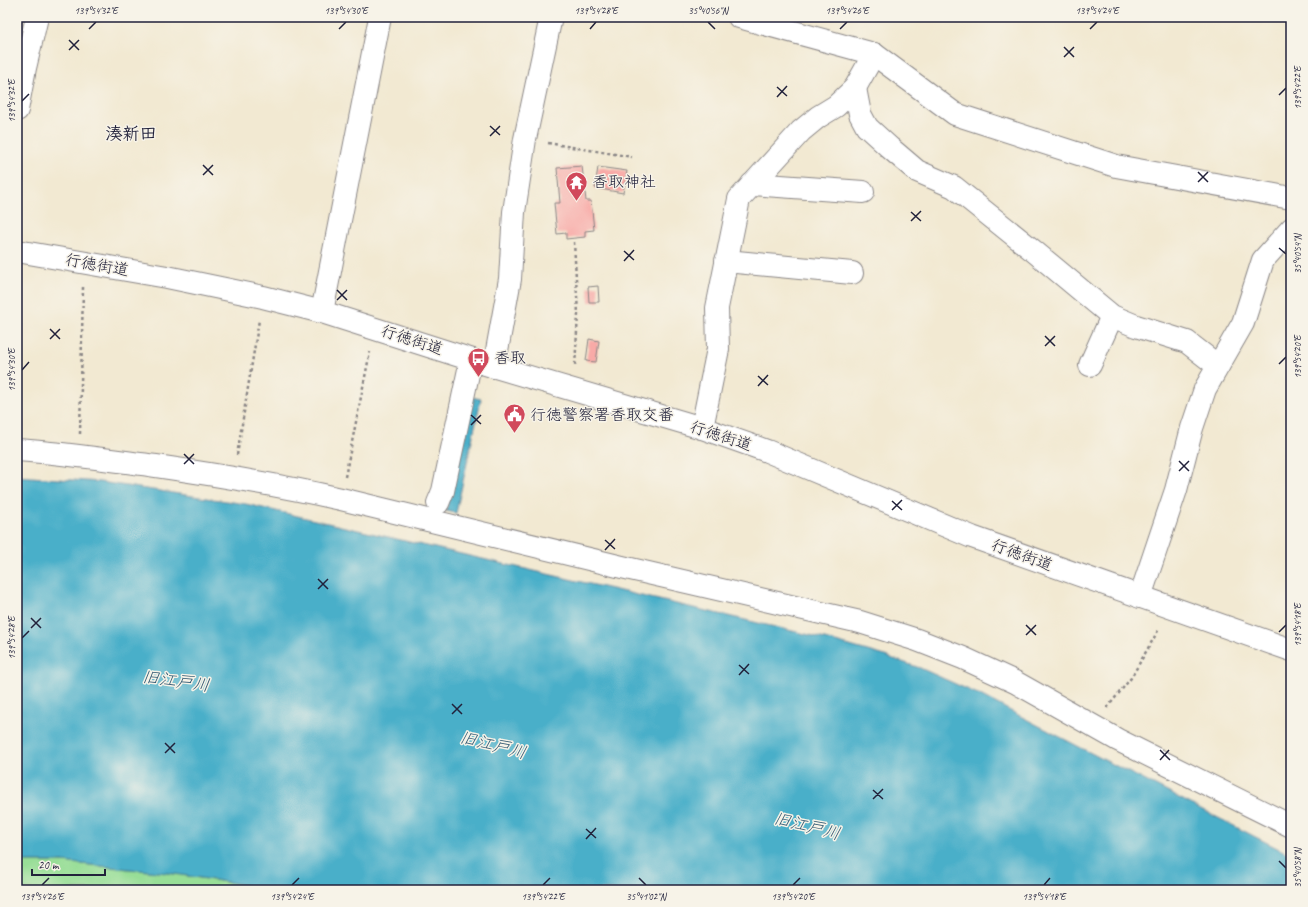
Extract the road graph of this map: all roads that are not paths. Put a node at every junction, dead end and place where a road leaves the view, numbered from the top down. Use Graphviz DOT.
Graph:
graph roads {
  1 [pos="37,17"];
  2 [pos="380,17"];
  3 [pos="551,17"];
  4 [pos="739,17"];
  5 [pos="874,54"];
  6 [pos="855,88"];
  7 [pos="17,110"];
  8 [pos="752,184"];
  9 [pos="863,192"];
  10 [pos="1291,198"];
  11 [pos="1291,229"];
  12 [pos="17,251"];
  13 [pos="726,261"];
  14 [pos="852,273"];
  15 [pos="322,312"];
  16 [pos="1112,316"];
  17 [pos="471,360"];
  18 [pos="1090,365"];
  19 [pos="1218,366"];
  20 [pos="494,367"];
  21 [pos="702,428"];
  22 [pos="17,450"];
  23 [pos="438,503"];
  24 [pos="1140,597"];
  25 [pos="1291,650"];
  26 [pos="1291,826"];
  1 -- 7 [label="street"];
  2 -- 15 [label="street"];
  3 -- 20 [label="street"];
  4 -- 5 [label="street"];
  5 -- 6 [label="street"];
  5 -- 10 [label="street"];
  6 -- 8 [label="street"];
  6 -- 16 [label="street"];
  8 -- 9 [label="street"];
  8 -- 13 [label="street"];
  11 -- 19 [label="street"];
  12 -- 15 [label="street, 行徳街道"];
  13 -- 14 [label="street"];
  13 -- 21 [label="street"];
  15 -- 17 [label="street, 行徳街道"];
  16 -- 18 [label="street"];
  16 -- 19 [label="street"];
  17 -- 20 [label="street, 行徳街道"];
  17 -- 23 [label="street"];
  19 -- 24 [label="street"];
  20 -- 21 [label="street, 行徳街道"];
  21 -- 24 [label="street, 行徳街道"];
  22 -- 26 [label="street"];
  24 -- 25 [label="street, 行徳街道"];
}
